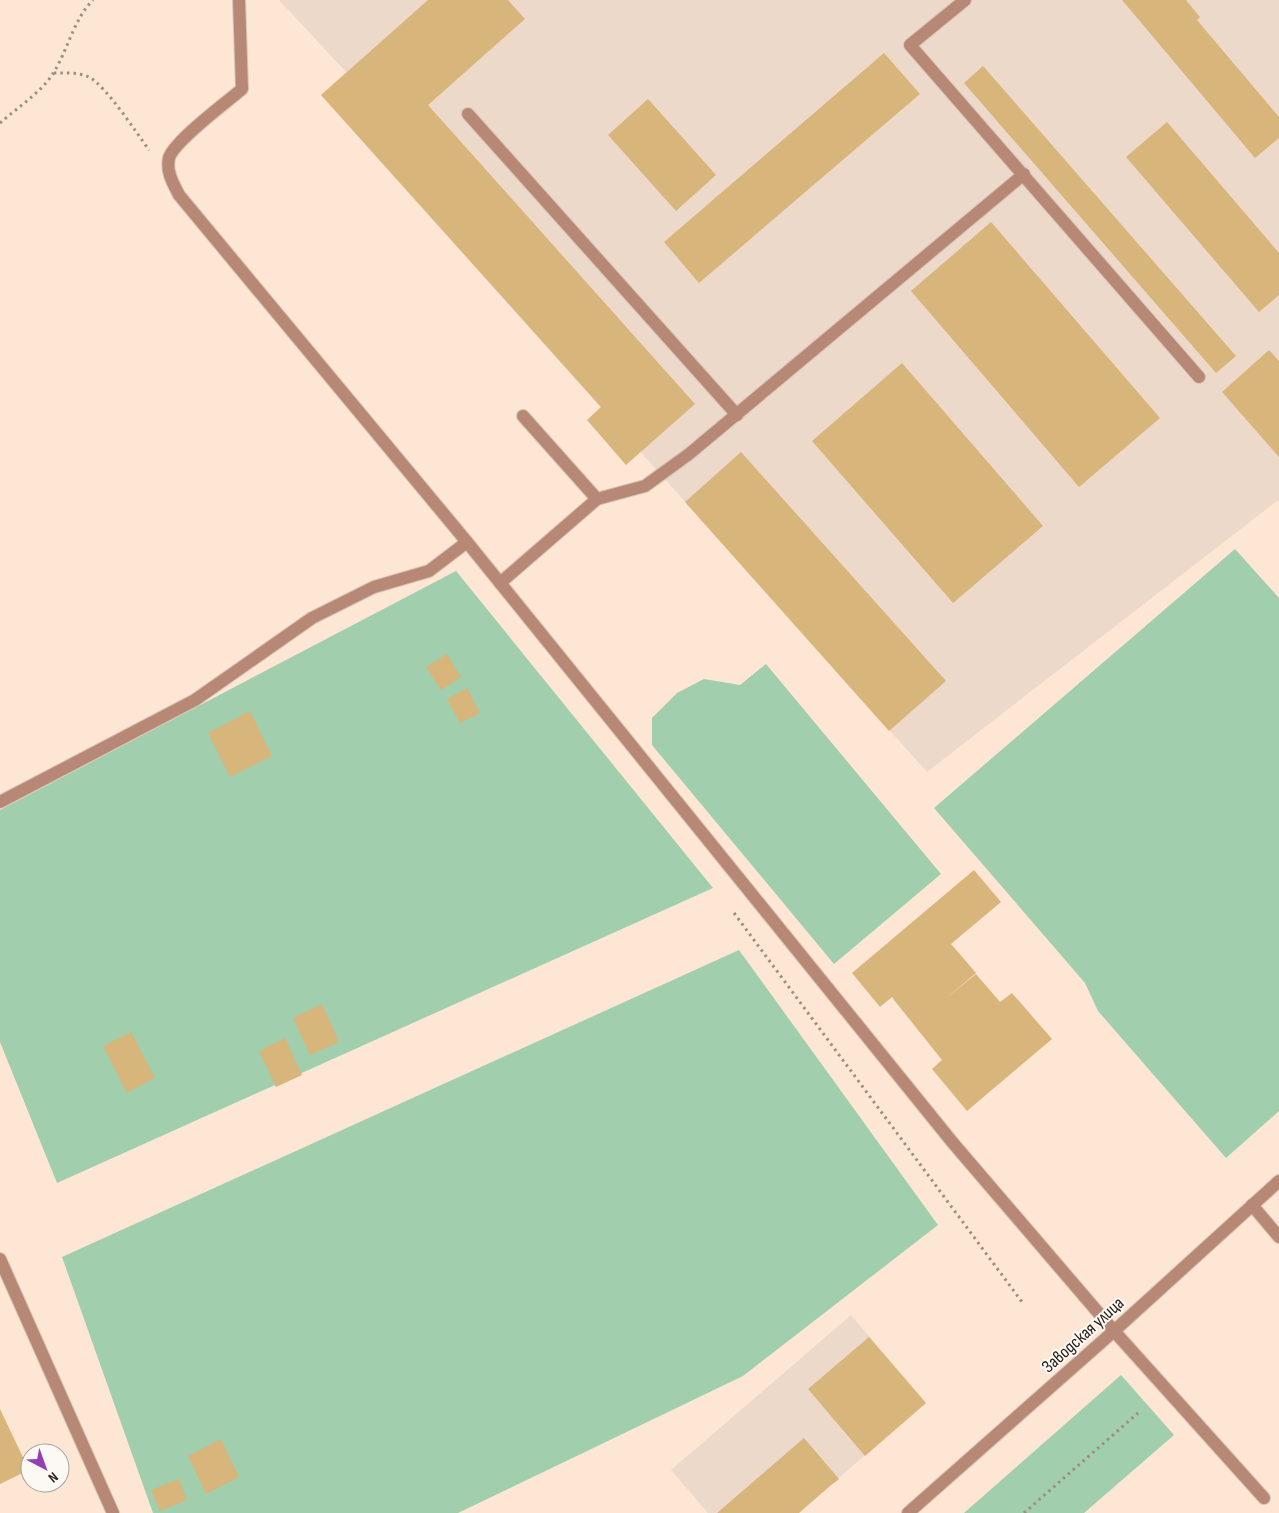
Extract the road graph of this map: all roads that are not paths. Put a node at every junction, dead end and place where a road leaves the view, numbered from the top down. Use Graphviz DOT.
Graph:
graph roads {
  1 [pos="239,0"];
  2 [pos="965,0"];
  3 [pos="468,114"];
  4 [pos="1024,174"];
  5 [pos="1198,377"];
  6 [pos="737,415"];
  7 [pos="523,416"];
  8 [pos="597,498"];
  9 [pos="467,542"];
  10 [pos="500,583"];
  11 [pos="0,802"];
  12 [pos="1279,1181"];
  13 [pos="1252,1205"];
  14 [pos="1279,1237"];
  15 [pos="0,1259"];
  16 [pos="1114,1331"];
  17 [pos="1264,1498"];
  18 [pos="113,1513"];
  19 [pos="908,1513"];
  1 -- 9 [label="street"];
  2 -- 4 [label="street"];
  3 -- 6 [label="street"];
  4 -- 5 [label="street"];
  4 -- 6 [label="street"];
  6 -- 8 [label="street"];
  7 -- 8 [label="street"];
  8 -- 10 [label="street"];
  9 -- 10 [label="street"];
  9 -- 11 [label="street"];
  10 -- 16 [label="street"];
  12 -- 13 [label="street, Заводская улица"];
  13 -- 14 [label="street"];
  13 -- 16 [label="street, Заводская улица"];
  15 -- 18 [label="street"];
  16 -- 17 [label="street"];
  16 -- 19 [label="street, Заводская улица"];
}
